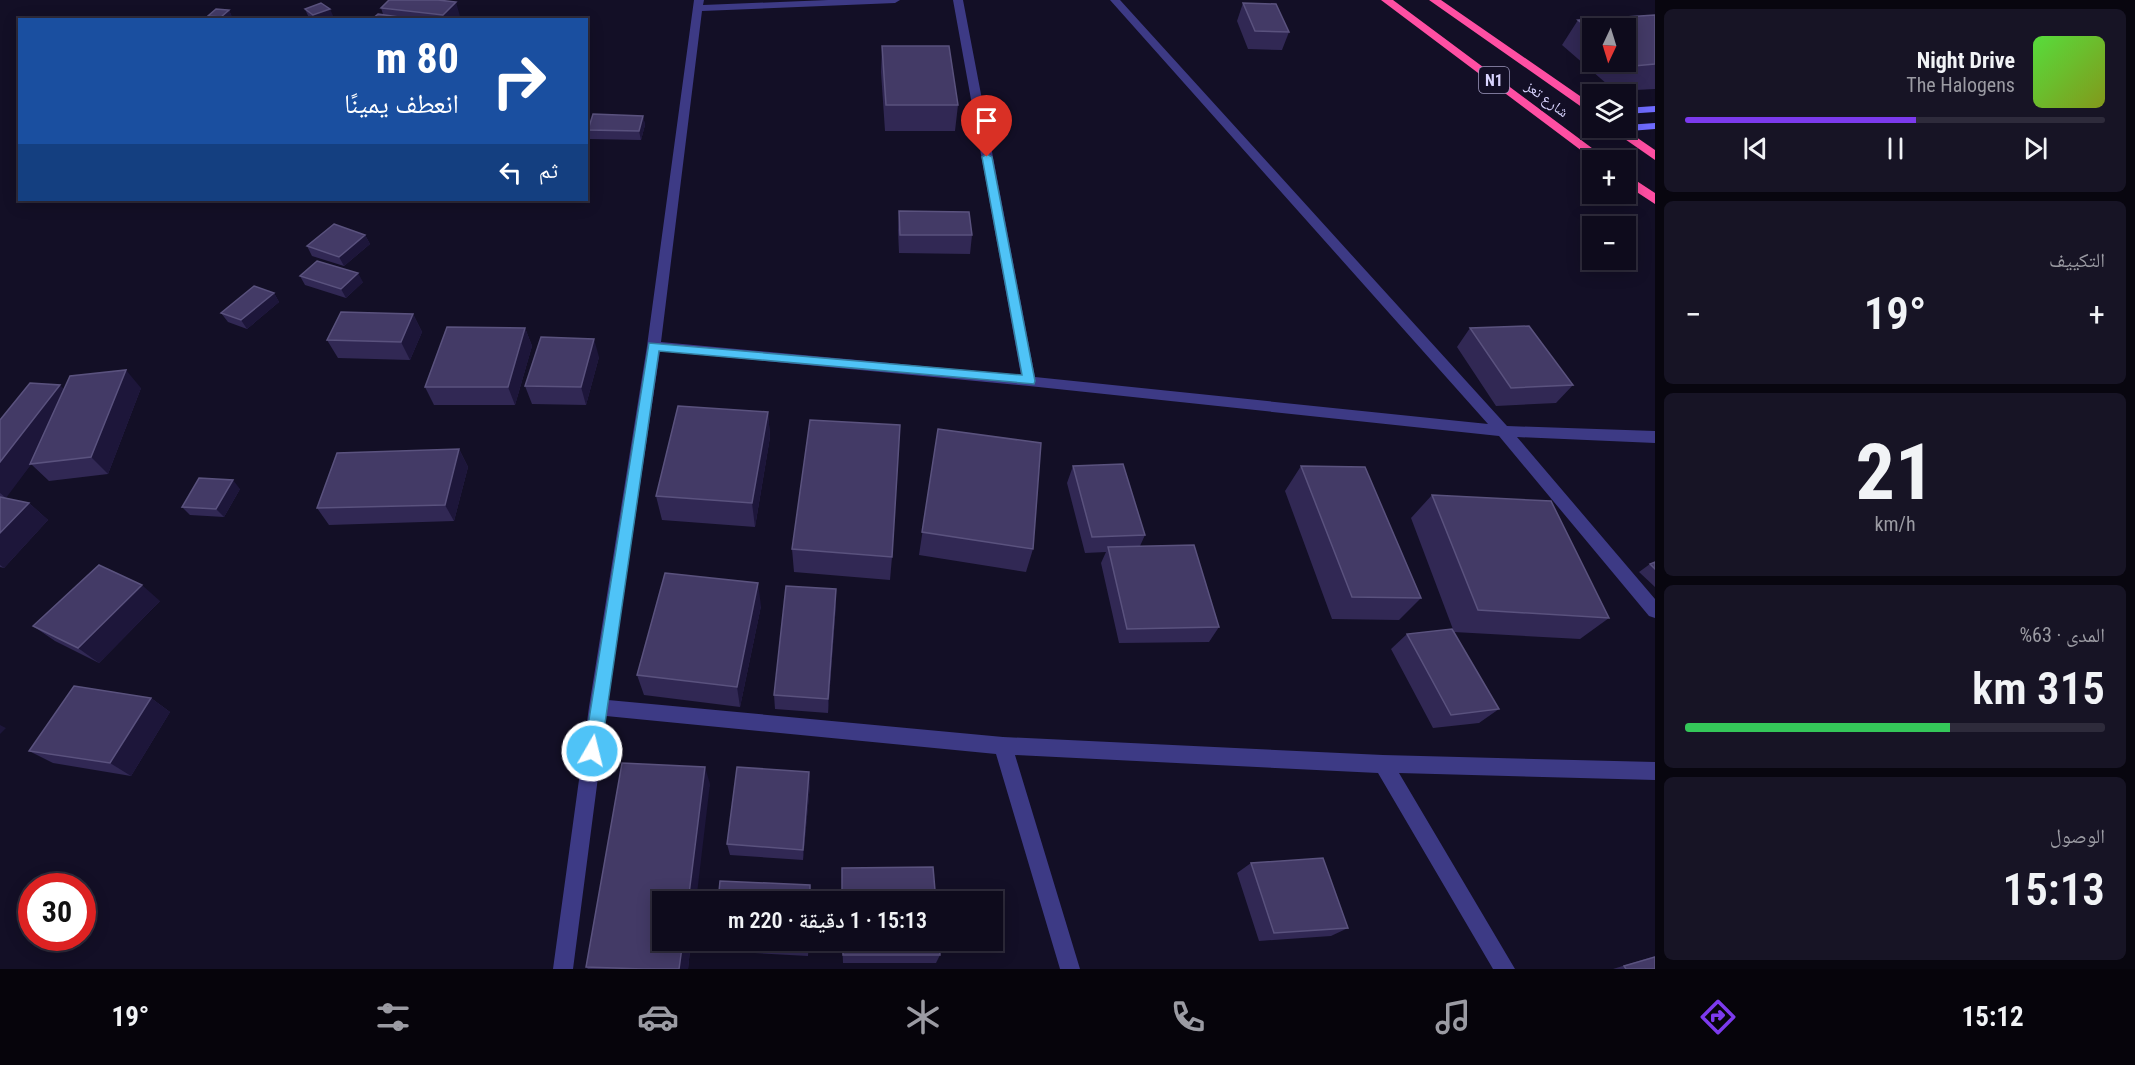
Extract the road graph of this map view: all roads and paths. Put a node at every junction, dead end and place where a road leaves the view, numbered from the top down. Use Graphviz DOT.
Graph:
graph roads {
  1 [pos="895,0"];
  2 [pos="958,0"];
  3 [pos="1115,0"];
  4 [pos="1386,0"];
  5 [pos="1434,0"];
  6 [pos="698,4"];
  7 [pos="1582,103"];
  8 [pos="1655,109"];
  9 [pos="1636,110"];
  10 [pos="1655,126"];
  11 [pos="1636,127"];
  12 [pos="1630,138"];
  13 [pos="1588,150"];
  14 [pos="1655,156"];
  15 [pos="1636,186"];
  16 [pos="1655,200"];
  17 [pos="654,346"];
  18 [pos="1029,381"];
  19 [pos="1503,431"];
  20 [pos="1655,437"];
  21 [pos="1655,611"];
  22 [pos="598,707"];
  23 [pos="1003,746"];
  24 [pos="1383,764"];
  25 [pos="1655,771"];
  26 [pos="563,969"];
  27 [pos="1070,969"];
  28 [pos="1505,969"];
  1 -- 6 [label="street"];
  2 -- 18 [label="street"];
  3 -- 19 [label="street"];
  4 -- 13 [label="highway, شارع تعز / N1"];
  5 -- 7 [label="highway, شارع تعز / N1"];
  6 -- 17 [label="street"];
  8 -- 9 [label="street"];
  10 -- 11 [label="street"];
  12 -- 14 [label="highway"];
  15 -- 16 [label="highway"];
  17 -- 18 [label="street"];
  17 -- 22 [label="street"];
  18 -- 19 [label="street"];
  19 -- 20 [label="street"];
  19 -- 21 [label="street"];
  22 -- 23 [label="street"];
  22 -- 26 [label="street"];
  23 -- 24 [label="street"];
  23 -- 27 [label="street"];
  24 -- 25 [label="street"];
  24 -- 28 [label="street"];
}
